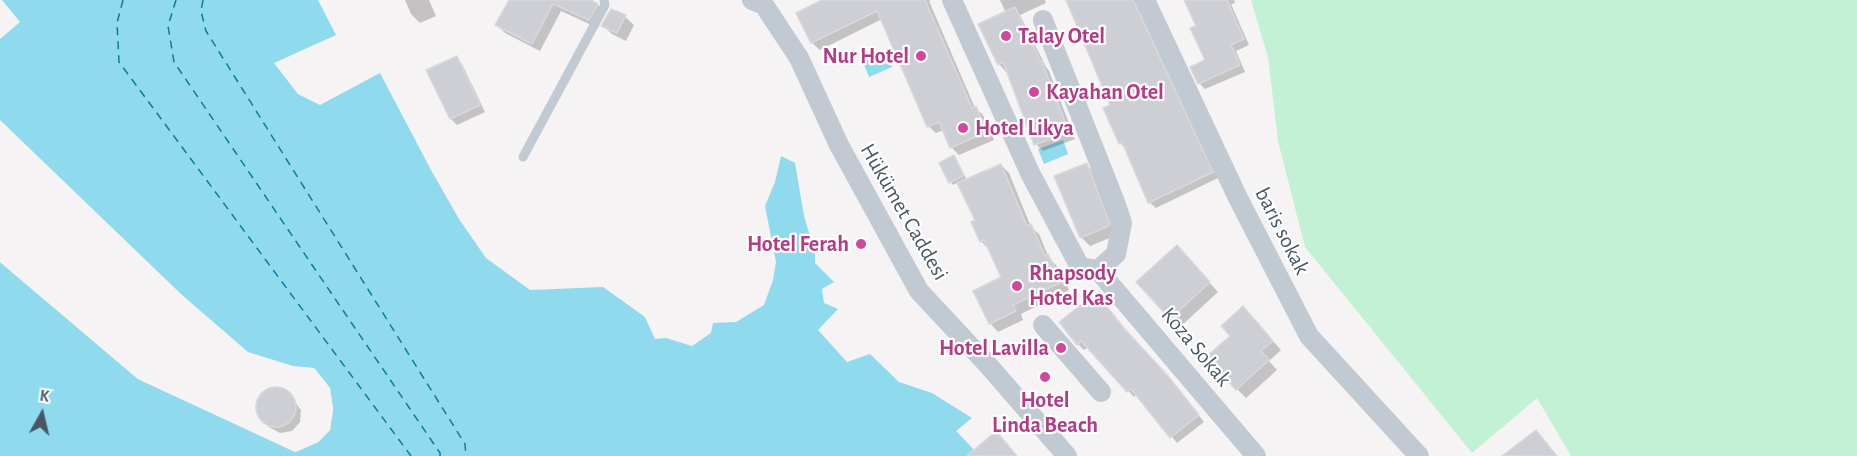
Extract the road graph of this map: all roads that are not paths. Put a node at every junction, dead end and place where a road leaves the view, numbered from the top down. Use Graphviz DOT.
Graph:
graph roads {
  1 [pos="604,0"];
  2 [pos="952,0"];
  3 [pos="1145,0"];
  4 [pos="759,2"];
  5 [pos="1043,20"];
  6 [pos="523,158"];
  7 [pos="1098,270"];
  8 [pos="1043,325"];
  9 [pos="1101,392"];
  10 [pos="1067,456"];
  11 [pos="1256,456"];
  12 [pos="1419,456"];
  1 -- 6 [label="lane"];
  2 -- 7 [label="street"];
  3 -- 12 [label="street, baris sokak"];
  4 -- 10 [label="street, Hükümet Caddesi"];
  5 -- 7 [label="street"];
  7 -- 11 [label="street, Koza Sokak"];
  8 -- 9 [label="street"];
}
